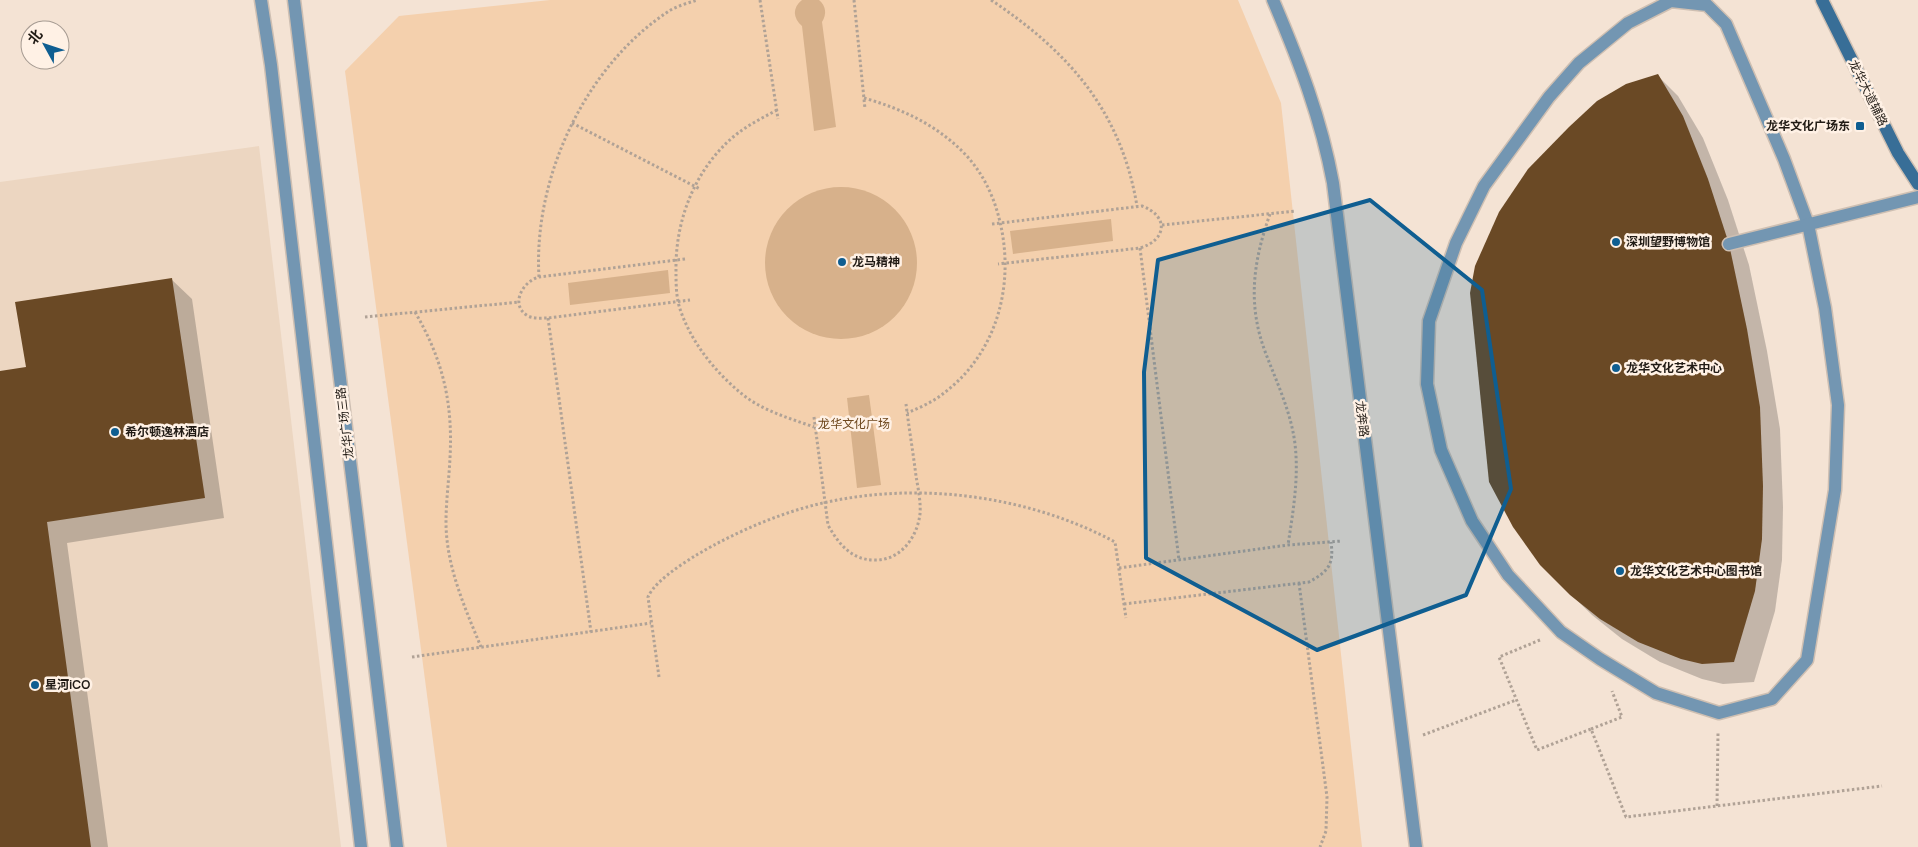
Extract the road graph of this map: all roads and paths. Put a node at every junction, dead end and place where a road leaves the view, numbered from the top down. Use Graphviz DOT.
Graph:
graph roads {
  1 [pos="261,0"];
  2 [pos="294,0"];
  3 [pos="697,0"];
  4 [pos="760,0"];
  5 [pos="854,0"];
  6 [pos="991,0"];
  7 [pos="1273,0"];
  8 [pos="1822,0"];
  9 [pos="864,98"];
  10 [pos="865,109"];
  11 [pos="777,110"];
  12 [pos="778,120"];
  13 [pos="572,123"];
  14 [pos="1918,184"];
  15 [pos="694,186"];
  16 [pos="700,189"];
  17 [pos="1918,197"];
  18 [pos="1137,206"];
  19 [pos="1296,211"];
  20 [pos="1270,214"];
  21 [pos="1000,223"];
  22 [pos="992,224"];
  23 [pos="1808,224"];
  24 [pos="1162,225"];
  25 [pos="1729,244"];
  26 [pos="1140,248"];
  27 [pos="685,259"];
  28 [pos="676,260"];
  29 [pos="1005,263"];
  30 [pos="998,264"];
  31 [pos="539,277"];
  32 [pos="690,300"];
  33 [pos="679,301"];
  34 [pos="519,302"];
  35 [pos="415,312"];
  36 [pos="365,317"];
  37 [pos="548,318"];
  38 [pos="906,404"];
  39 [pos="907,414"];
  40 [pos="814,416"];
  41 [pos="814,427"];
  42 [pos="919,494"];
  43 [pos="824,504"];
  44 [pos="1342,541"];
  45 [pos="1331,542"];
  46 [pos="1288,546"];
  47 [pos="1179,560"];
  48 [pos="1119,568"];
  49 [pos="1299,583"];
  50 [pos="1124,604"];
  51 [pos="1126,618"];
  52 [pos="651,624"];
  53 [pos="591,632"];
  54 [pos="1561,632"];
  55 [pos="481,646"];
  56 [pos="412,657"];
  57 [pos="1600,659"];
  58 [pos="658,677"];
  59 [pos="1516,700"];
  60 [pos="1719,713"];
  61 [pos="1591,730"];
  62 [pos="1403,743"];
  63 [pos="1882,786"];
  64 [pos="1717,806"];
  65 [pos="361,847"];
  66 [pos="396,847"];
  67 [pos="1320,847"];
  68 [pos="1416,847"];
  1 -- 65 [label="street"];
  2 -- 66 [label="street, 龙华广场三路"];
  3 -- 13 [label="path"];
  4 -- 11 [label="path"];
  5 -- 9 [label="path"];
  6 -- 18 [label="path"];
  7 -- 62 [label="street, 龙奔路"];
  8 -- 14 [label="main road, 龙华大道辅路"];
  9 -- 10 [label="path"];
  9 -- 21 [label="path"];
  11 -- 12 [label="path"];
  11 -- 15 [label="path"];
  13 -- 15 [label="path"];
  13 -- 31 [label="path"];
  15 -- 16 [label="path"];
  15 -- 28 [label="path"];
  17 -- 23 [label="street"];
  18 -- 21 [label="path"];
  18 -- 24 [label="path"];
  19 -- 20 [label="path"];
  20 -- 24 [label="path"];
  20 -- 46 [label="path"];
  21 -- 22 [label="path"];
  21 -- 29 [label="path"];
  23 -- 25 [label="street"];
  23 -- 54 [label="street"];
  23 -- 60 [label="street"];
  24 -- 26 [label="path"];
  26 -- 29 [label="path"];
  26 -- 47 [label="path"];
  27 -- 28 [label="path"];
  28 -- 31 [label="path"];
  28 -- 33 [label="path"];
  29 -- 30 [label="path"];
  29 -- 39 [label="path"];
  31 -- 34 [label="path"];
  32 -- 33 [label="path"];
  33 -- 37 [label="path"];
  33 -- 41 [label="path"];
  34 -- 35 [label="path"];
  34 -- 37 [label="path"];
  35 -- 36 [label="path"];
  35 -- 55 [label="path"];
  37 -- 53 [label="path"];
  38 -- 39 [label="path"];
  39 -- 42 [label="path"];
  40 -- 41 [label="path"];
  41 -- 43 [label="path"];
  42 -- 43 [label="path"];
  42 -- 43 [label="path"];
  42 -- 48 [label="path"];
  43 -- 52 [label="path"];
  44 -- 45 [label="path"];
  45 -- 46 [label="path"];
  45 -- 49 [label="path"];
  46 -- 47 [label="path"];
  47 -- 48 [label="path"];
  48 -- 50 [label="path"];
  49 -- 50 [label="path"];
  49 -- 67 [label="path"];
  50 -- 51 [label="path"];
  52 -- 53 [label="path"];
  52 -- 58 [label="path"];
  53 -- 55 [label="path"];
  54 -- 57 [label="street"];
  54 -- 59 [label="path"];
  55 -- 56 [label="path"];
  57 -- 60 [label="street"];
  57 -- 61 [label="path"];
  59 -- 61 [label="path"];
  59 -- 62 [label="path"];
  60 -- 64 [label="path"];
  61 -- 64 [label="path"];
  62 -- 68 [label="street, 龙奔路"];
  63 -- 64 [label="path"];
}
